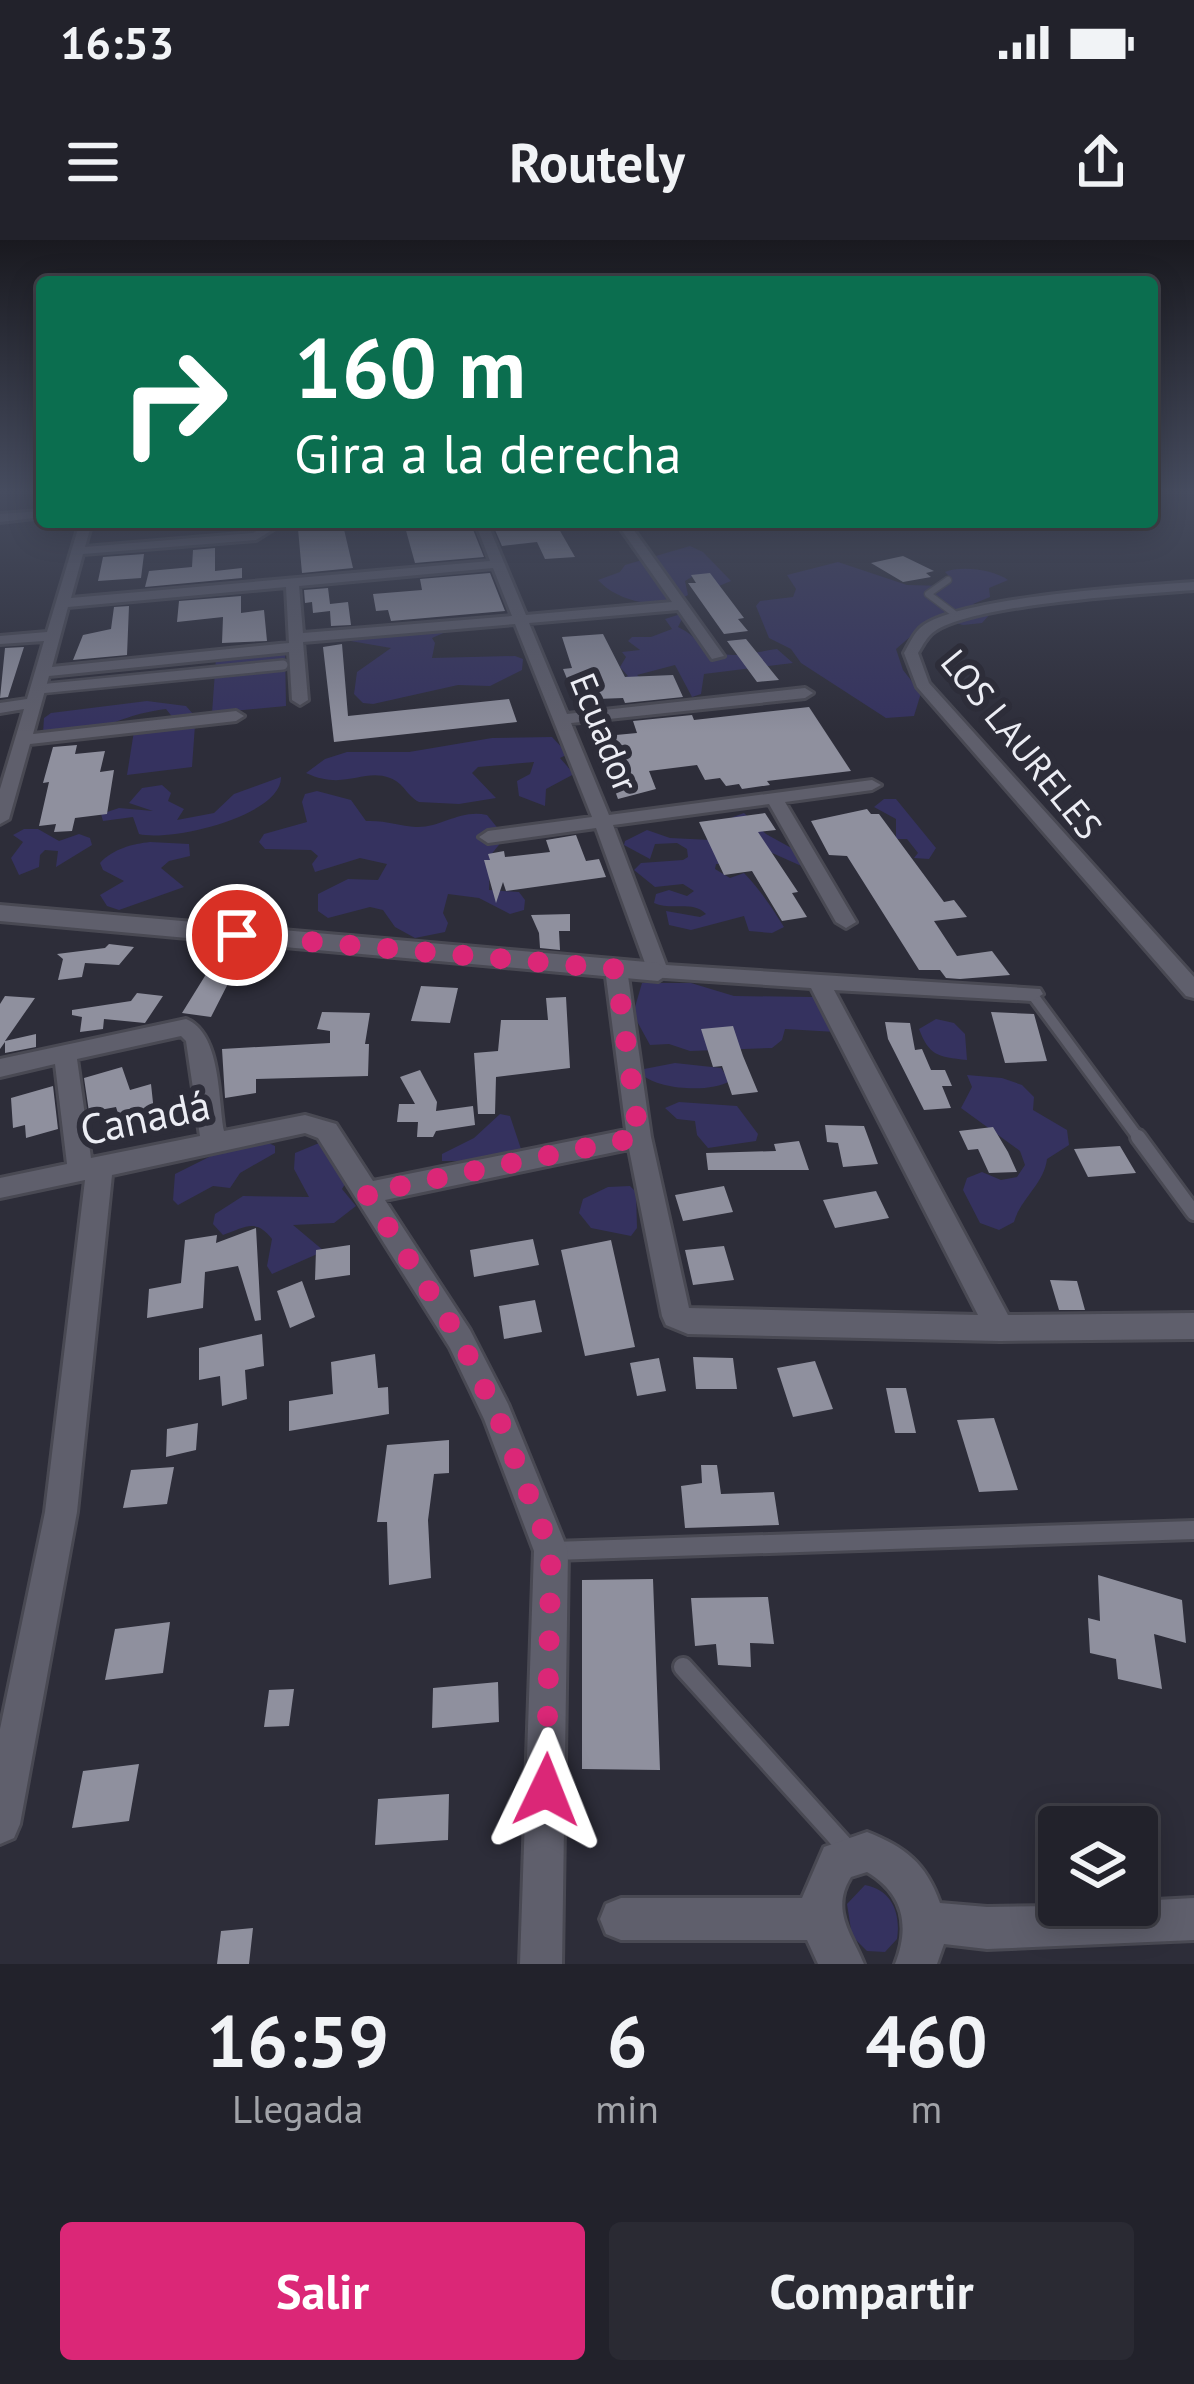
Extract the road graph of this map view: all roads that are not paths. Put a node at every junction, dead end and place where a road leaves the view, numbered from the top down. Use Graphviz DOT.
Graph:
graph roads {
  1 [pos="72,572"];
  2 [pos="406,572"];
  3 [pos="501,572"];
  4 [pos="656,572"];
  5 [pos="948,580"];
  6 [pos="292,583"];
  7 [pos="1194,586"];
  8 [pos="63,603"];
  9 [pos="678,606"];
  10 [pos="956,615"];
  11 [pos="519,618"];
  12 [pos="54,636"];
  13 [pos="0,640"];
  14 [pos="296,642"];
  15 [pos="714,652"];
  16 [pos="283,664"];
  17 [pos="39,688"];
  18 [pos="806,693"];
  19 [pos="300,700"];
  20 [pos="0,708"];
  21 [pos="236,716"];
  22 [pos="561,719"];
  23 [pos="26,740"];
  24 [pos="872,785"];
  25 [pos="774,799"];
  26 [pos="0,819"];
  27 [pos="603,822"];
  28 [pos="488,837"];
  29 [pos="0,913"];
  30 [pos="846,922"];
  31 [pos="616,969"];
  32 [pos="658,972"];
  33 [pos="819,982"];
  34 [pos="1194,991"];
  35 [pos="1032,994"];
  36 [pos="65,1054"];
  37 [pos="0,1068"];
  38 [pos="639,1137"];
  39 [pos="213,1142"];
  40 [pos="90,1167"];
  41 [pos="0,1188"];
  42 [pos="366,1193"];
  43 [pos="1194,1213"];
  44 [pos="1194,1326"];
  45 [pos="1000,1328"];
  46 [pos="1194,1530"];
  47 [pos="551,1551"];
  48 [pos="683,1667"];
  49 [pos="0,1824"];
  50 [pos="851,1854"];
  51 [pos="621,1918"];
  52 [pos="822,1919"];
  53 [pos="1194,1919"];
  54 [pos="925,1922"];
  55 [pos="541,1964"];
  56 [pos="843,1964"];
  57 [pos="916,1964"];
  1 -- 8 [label="street"];
  2 -- 6 [label="street"];
  3 -- 11 [label="street, Ecuador"];
  4 -- 9 [label="street"];
  5 -- 10 [label="lane"];
  6 -- 8 [label="street"];
  6 -- 14 [label="street"];
  7 -- 10 [label="street, LOS LAURELES"];
  8 -- 12 [label="street"];
  9 -- 11 [label="street"];
  9 -- 15 [label="street"];
  10 -- 34 [label="street, LOS LAURELES"];
  11 -- 14 [label="street"];
  11 -- 22 [label="street, Ecuador"];
  12 -- 13 [label="street"];
  12 -- 17 [label="street"];
  14 -- 17 [label="street"];
  14 -- 19 [label="street"];
  16 -- 17 [label="lane"];
  17 -- 20 [label="street"];
  17 -- 23 [label="street"];
  18 -- 22 [label="street"];
  21 -- 23 [label="street"];
  22 -- 27 [label="street, Ecuador"];
  23 -- 26 [label="street"];
  24 -- 25 [label="street"];
  25 -- 27 [label="street"];
  25 -- 30 [label="street"];
  27 -- 28 [label="street"];
  27 -- 32 [label="street, Ecuador"];
  29 -- 31 [label="street"];
  31 -- 32 [label="street"];
  31 -- 38 [label="street"];
  32 -- 33 [label="street"];
  33 -- 35 [label="street"];
  33 -- 45 [label="street"];
  35 -- 43 [label="lane"];
  36 -- 37 [label="street"];
  36 -- 39 [label="street"];
  36 -- 40 [label="street"];
  38 -- 42 [label="street"];
  38 -- 45 [label="street"];
  39 -- 40 [label="street, Canadá"];
  39 -- 42 [label="street, Canadá"];
  40 -- 41 [label="street, Canadá"];
  40 -- 49 [label="street"];
  42 -- 47 [label="street"];
  44 -- 45 [label="street"];
  46 -- 47 [label="lane"];
  47 -- 55 [label="street"];
  48 -- 50 [label="lane"];
  50 -- 52 [label="street"];
  50 -- 54 [label="street"];
  51 -- 52 [label="street"];
  52 -- 56 [label="street"];
  53 -- 54 [label="street"];
  54 -- 57 [label="street"];
}
